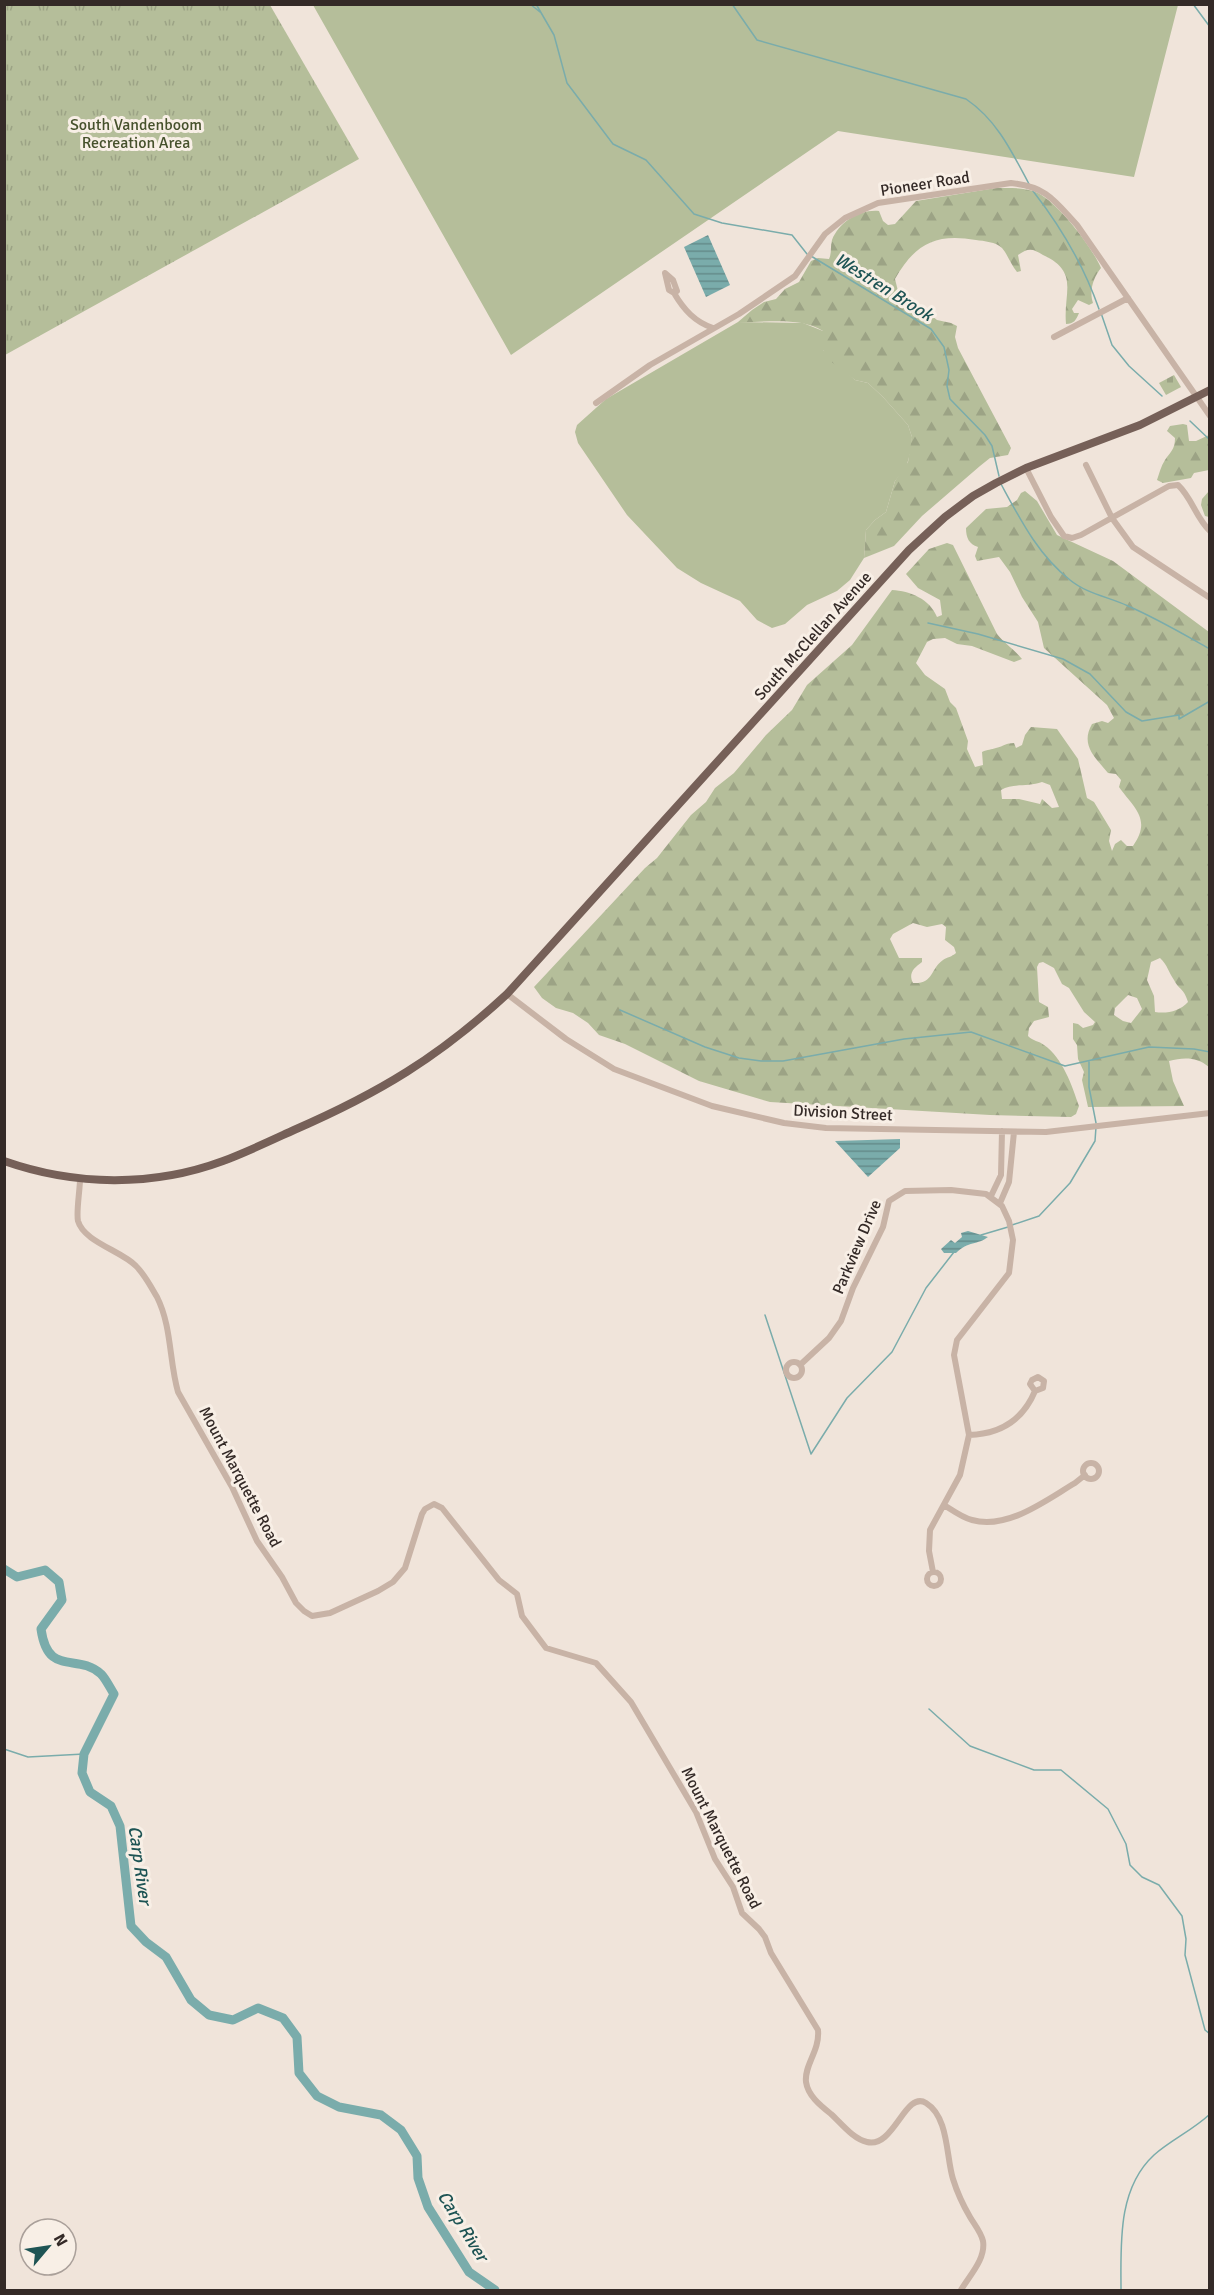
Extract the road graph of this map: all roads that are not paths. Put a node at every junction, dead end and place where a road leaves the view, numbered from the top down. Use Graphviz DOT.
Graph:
graph roads {
  1 [pos="674,293"];
  2 [pos="1128,298"];
  3 [pos="713,328"];
  4 [pos="1054,338"];
  5 [pos="1209,390"];
  6 [pos="1197,397"];
  7 [pos="596,403"];
  8 [pos="1209,416"];
  9 [pos="1086,465"];
  10 [pos="1026,468"];
  11 [pos="1112,518"];
  12 [pos="1209,531"];
  13 [pos="1209,598"];
  14 [pos="507,994"];
  15 [pos="1209,1113"];
  16 [pos="1002,1131"];
  17 [pos="1014,1132"];
  18 [pos="4,1161"];
  19 [pos="80,1179"];
  20 [pos="991,1196"];
  21 [pos="1000,1203"];
  22 [pos="800,1365"];
  23 [pos="1035,1391"];
  24 [pos="969,1434"];
  25 [pos="1084,1476"];
  26 [pos="944,1504"];
  27 [pos="933,1572"];
  28 [pos="961,2290"];
  1 -- 3 [label="street"];
  2 -- 3 [label="street, Pioneer Road"];
  2 -- 4 [label="street"];
  2 -- 6 [label="street, Pioneer Road"];
  3 -- 7 [label="street, Pioneer Road"];
  5 -- 6 [label="main road, South McClellan Avenue"];
  6 -- 8 [label="street, Pioneer Road"];
  6 -- 10 [label="main road, South McClellan Avenue"];
  9 -- 11 [label="street"];
  10 -- 11 [label="street"];
  10 -- 14 [label="main road, South McClellan Avenue"];
  11 -- 12 [label="street"];
  11 -- 13 [label="street"];
  14 -- 16 [label="street, Division Street"];
  14 -- 19 [label="main road, South McClellan Avenue"];
  15 -- 17 [label="street, Division Street"];
  16 -- 17 [label="street, Division Street"];
  16 -- 20 [label="street"];
  17 -- 21 [label="street"];
  18 -- 19 [label="main road, South McClellan Avenue"];
  19 -- 28 [label="street, Mount Marquette Road"];
  20 -- 21 [label="street, Parkview Drive"];
  20 -- 22 [label="street, Parkview Drive"];
  21 -- 24 [label="street"];
  23 -- 24 [label="street"];
  24 -- 26 [label="street"];
  25 -- 26 [label="street"];
  26 -- 27 [label="street"];
}
